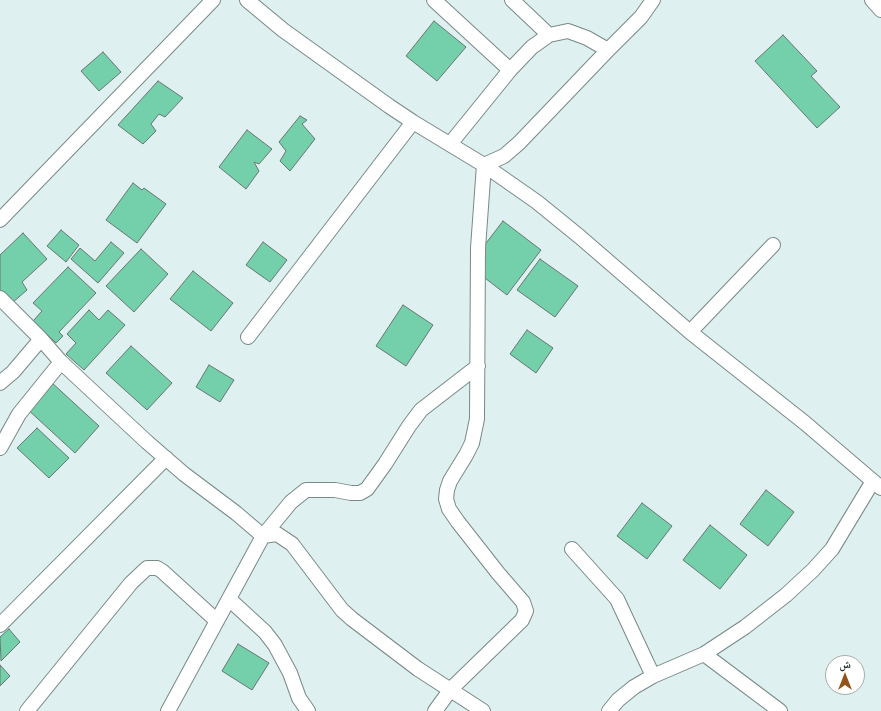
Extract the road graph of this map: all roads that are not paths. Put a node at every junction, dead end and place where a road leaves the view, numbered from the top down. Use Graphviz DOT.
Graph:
graph roads {
  1 [pos="212,0"];
  2 [pos="247,0"];
  3 [pos="434,0"];
  4 [pos="512,0"];
  5 [pos="653,0"];
  6 [pos="872,0"];
  7 [pos="881,10"];
  8 [pos="549,35"];
  9 [pos="608,50"];
  10 [pos="510,70"];
  11 [pos="413,122"];
  12 [pos="450,144"];
  13 [pos="484,165"];
  14 [pos="0,220"];
  15 [pos="773,246"];
  16 [pos="0,298"];
  17 [pos="690,332"];
  18 [pos="248,337"];
  19 [pos="41,339"];
  20 [pos="61,362"];
  21 [pos="478,366"];
  22 [pos="0,383"];
  23 [pos="0,448"];
  24 [pos="166,458"];
  25 [pos="877,484"];
  26 [pos="264,536"];
  27 [pos="572,549"];
  28 [pos="229,599"];
  29 [pos="218,621"];
  30 [pos="0,625"];
  31 [pos="704,654"];
  32 [pos="653,676"];
  33 [pos="451,689"];
  34 [pos="27,710"];
  35 [pos="168,711"];
  36 [pos="308,711"];
  37 [pos="435,711"];
  38 [pos="483,711"];
  39 [pos="609,711"];
  40 [pos="780,711"];
  1 -- 14 [label="street"];
  2 -- 11 [label="street"];
  3 -- 10 [label="street"];
  4 -- 8 [label="street"];
  5 -- 9 [label="street"];
  6 -- 7 [label="street"];
  8 -- 9 [label="street"];
  8 -- 10 [label="street"];
  9 -- 13 [label="street"];
  10 -- 12 [label="street"];
  11 -- 12 [label="street"];
  11 -- 18 [label="street"];
  12 -- 13 [label="street"];
  13 -- 17 [label="street"];
  13 -- 21 [label="street"];
  15 -- 17 [label="street"];
  16 -- 19 [label="street"];
  17 -- 25 [label="street"];
  19 -- 20 [label="street"];
  19 -- 22 [label="street"];
  20 -- 23 [label="street"];
  20 -- 24 [label="street"];
  21 -- 26 [label="street"];
  21 -- 33 [label="street"];
  24 -- 26 [label="street"];
  24 -- 30 [label="street"];
  25 -- 31 [label="street"];
  26 -- 28 [label="street"];
  26 -- 33 [label="street"];
  27 -- 32 [label="street"];
  28 -- 29 [label="street"];
  28 -- 36 [label="street"];
  29 -- 34 [label="street"];
  29 -- 35 [label="street"];
  31 -- 32 [label="street"];
  31 -- 40 [label="street"];
  32 -- 39 [label="street"];
  33 -- 37 [label="street"];
  33 -- 38 [label="street"];
}
